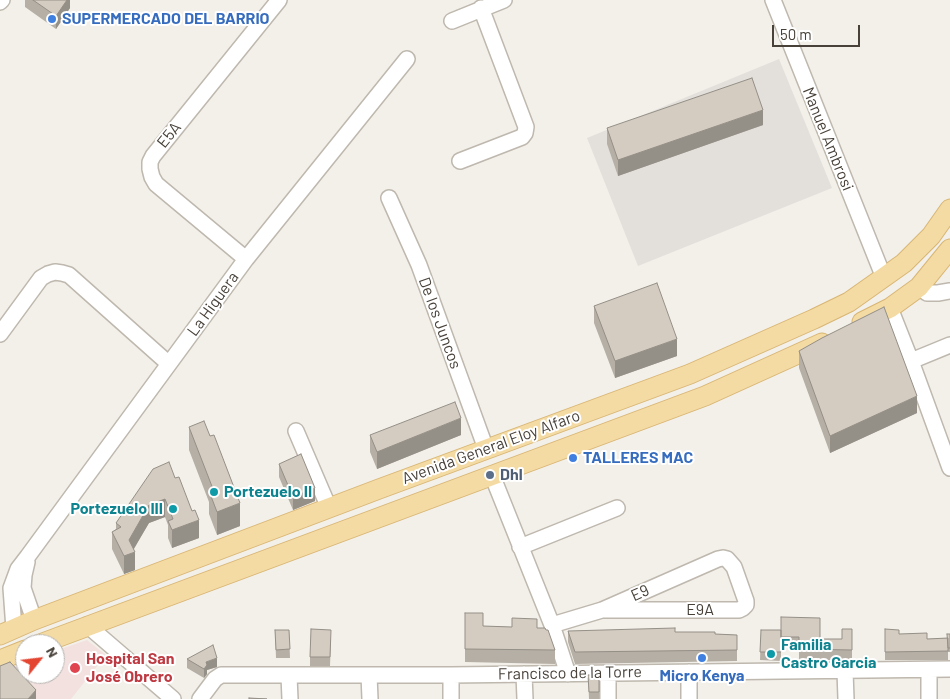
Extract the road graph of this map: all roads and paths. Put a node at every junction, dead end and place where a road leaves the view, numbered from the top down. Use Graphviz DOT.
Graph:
graph roads {
  1 [pos="279,0"];
  2 [pos="504,0"];
  3 [pos="773,0"];
  4 [pos="481,8"];
  5 [pos="452,21"];
  6 [pos="407,59"];
  7 [pos="460,161"];
  8 [pos="389,198"];
  9 [pos="950,209"];
  10 [pos="950,249"];
  11 [pos="246,259"];
  12 [pos="884,278"];
  13 [pos="919,287"];
  14 [pos="950,291"];
  15 [pos="890,308"];
  16 [pos="0,334"];
  17 [pos="950,345"];
  18 [pos="911,361"];
  19 [pos="169,364"];
  20 [pos="296,431"];
  21 [pos="486,449"];
  22 [pos="950,468"];
  23 [pos="492,475"];
  24 [pos="329,508"];
  25 [pos="617,508"];
  26 [pos="520,547"];
  27 [pos="28,556"];
  28 [pos="727,559"];
  29 [pos="602,610"];
  30 [pos="34,620"];
  31 [pos="552,625"];
  32 [pos="87,626"];
  33 [pos="7,632"];
  34 [pos="65,634"];
  35 [pos="15,654"];
  36 [pos="0,660"];
  37 [pos="950,669"];
  38 [pos="929,670"];
  39 [pos="845,671"];
  40 [pos="689,672"];
  41 [pos="608,673"];
  42 [pos="524,674"];
  43 [pos="568,674"];
  44 [pos="369,675"];
  45 [pos="451,675"];
  46 [pos="289,676"];
  47 [pos="173,699"];
  48 [pos="200,699"];
  49 [pos="290,699"];
  50 [pos="370,699"];
  51 [pos="451,699"];
  52 [pos="525,699"];
  53 [pos="608,699"];
  54 [pos="689,699"];
  55 [pos="846,699"];
  56 [pos="929,699"];
  1 -- 11 [label="street, E5A"];
  2 -- 4 [label="street"];
  3 -- 12 [label="street, Manuel Ambrosi"];
  4 -- 5 [label="street"];
  4 -- 7 [label="street"];
  6 -- 11 [label="street, La Higuera"];
  8 -- 21 [label="street, De los Juncos"];
  9 -- 12 [label="main road, Avenida General Eloy Alfaro"];
  10 -- 13 [label="main road, Avenida General Eloy Alfaro"];
  11 -- 19 [label="street, La Higuera"];
  12 -- 21 [label="main road, Avenida General Eloy Alfaro"];
  13 -- 14 [label="street"];
  13 -- 15 [label="main road, Avenida General Eloy Alfaro"];
  15 -- 18 [label="street"];
  15 -- 23 [label="main road, Avenida General Eloy Alfaro"];
  16 -- 19 [label="street"];
  17 -- 18 [label="street"];
  18 -- 22 [label="street"];
  19 -- 27 [label="street, La Higuera"];
  20 -- 24 [label="street"];
  21 -- 24 [label="main road, Avenida General Eloy Alfaro"];
  23 -- 26 [label="street"];
  23 -- 32 [label="main road, Avenida General Eloy Alfaro"];
  24 -- 30 [label="main road, Avenida General Eloy Alfaro"];
  25 -- 26 [label="street"];
  26 -- 31 [label="street"];
  27 -- 30 [label="street, La Higuera"];
  27 -- 33 [label="street, La Higuera"];
  28 -- 29 [label="street, E9"];
  28 -- 29 [label="street, E9A"];
  29 -- 31 [label="street, E9"];
  30 -- 33 [label="main road, Avenida General Eloy Alfaro"];
  31 -- 43 [label="street"];
  32 -- 34 [label="main road, Avenida General Eloy Alfaro"];
  32 -- 47 [label="street"];
  35 -- 36 [label="main road"];
  37 -- 38 [label="street, Francisco de la Torre"];
  38 -- 39 [label="street, Francisco de la Torre"];
  38 -- 56 [label="street"];
  39 -- 40 [label="street, Francisco de la Torre"];
  39 -- 55 [label="street"];
  40 -- 41 [label="street, Francisco de la Torre"];
  40 -- 54 [label="street"];
  41 -- 43 [label="street, Francisco de la Torre"];
  41 -- 53 [label="street"];
  42 -- 43 [label="street, Francisco de la Torre"];
  42 -- 45 [label="street, Francisco de la Torre"];
  42 -- 52 [label="street"];
  44 -- 45 [label="street, Francisco de la Torre"];
  44 -- 46 [label="street, Francisco de la Torre"];
  44 -- 50 [label="street"];
  45 -- 51 [label="street"];
  46 -- 48 [label="street, Francisco de la Torre"];
  46 -- 49 [label="street"];
}
